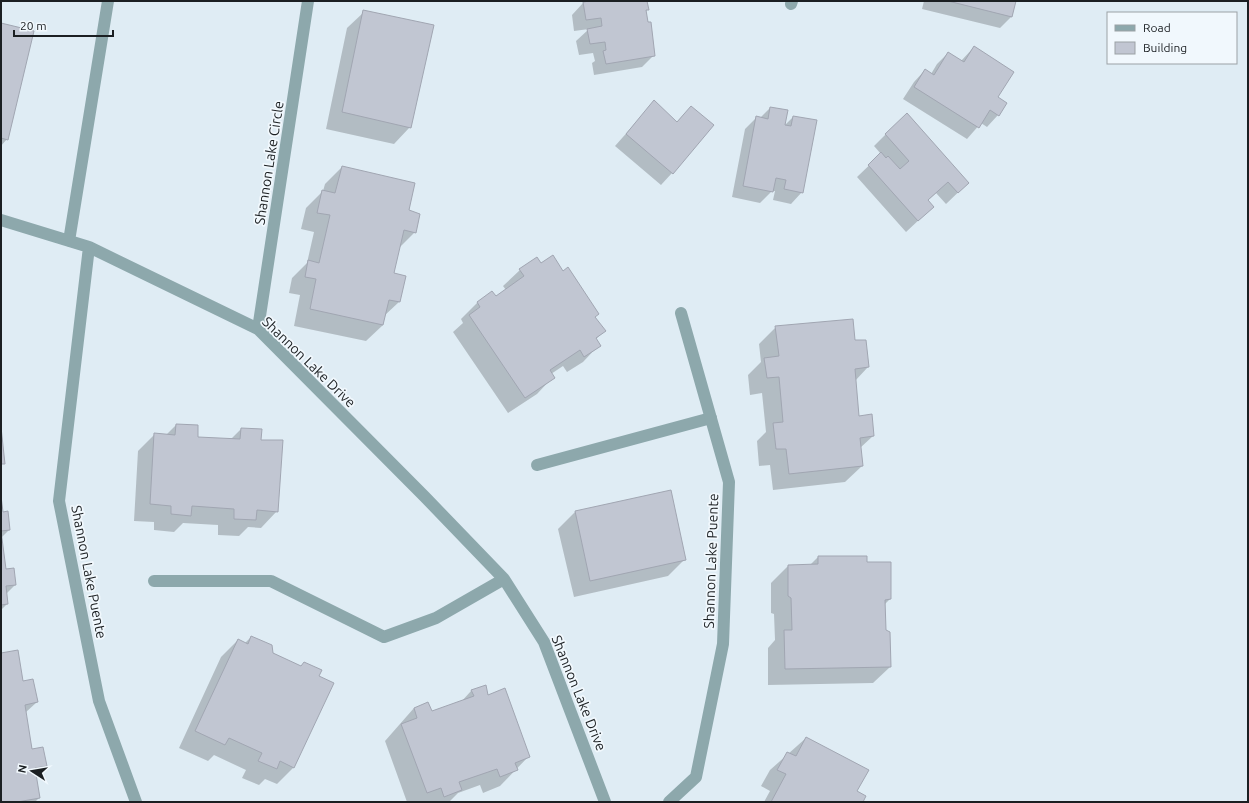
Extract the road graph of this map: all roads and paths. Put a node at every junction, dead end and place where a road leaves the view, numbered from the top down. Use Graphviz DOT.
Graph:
graph roads {
  1 [pos="108,1"];
  2 [pos="308,1"];
  3 [pos="1,220"];
  4 [pos="69,241"];
  5 [pos="89,247"];
  6 [pos="681,313"];
  7 [pos="258,329"];
  8 [pos="711,418"];
  9 [pos="537,465"];
  10 [pos="504,579"];
  11 [pos="154,581"];
  12 [pos="136,802"];
  13 [pos="605,802"];
  14 [pos="669,802"];
  1 -- 4 [label="street"];
  2 -- 7 [label="street, Shannon Lake Circle"];
  3 -- 4 [label="street, Shannon Lake Drive"];
  4 -- 5 [label="street, Shannon Lake Drive"];
  5 -- 7 [label="street, Shannon Lake Drive"];
  5 -- 12 [label="street, Shannon Lake Puente"];
  6 -- 8 [label="street, Shannon Lake Puente"];
  7 -- 10 [label="street, Shannon Lake Drive"];
  8 -- 9 [label="street"];
  8 -- 14 [label="street, Shannon Lake Puente"];
  10 -- 11 [label="street"];
  10 -- 13 [label="street, Shannon Lake Drive"];
}
